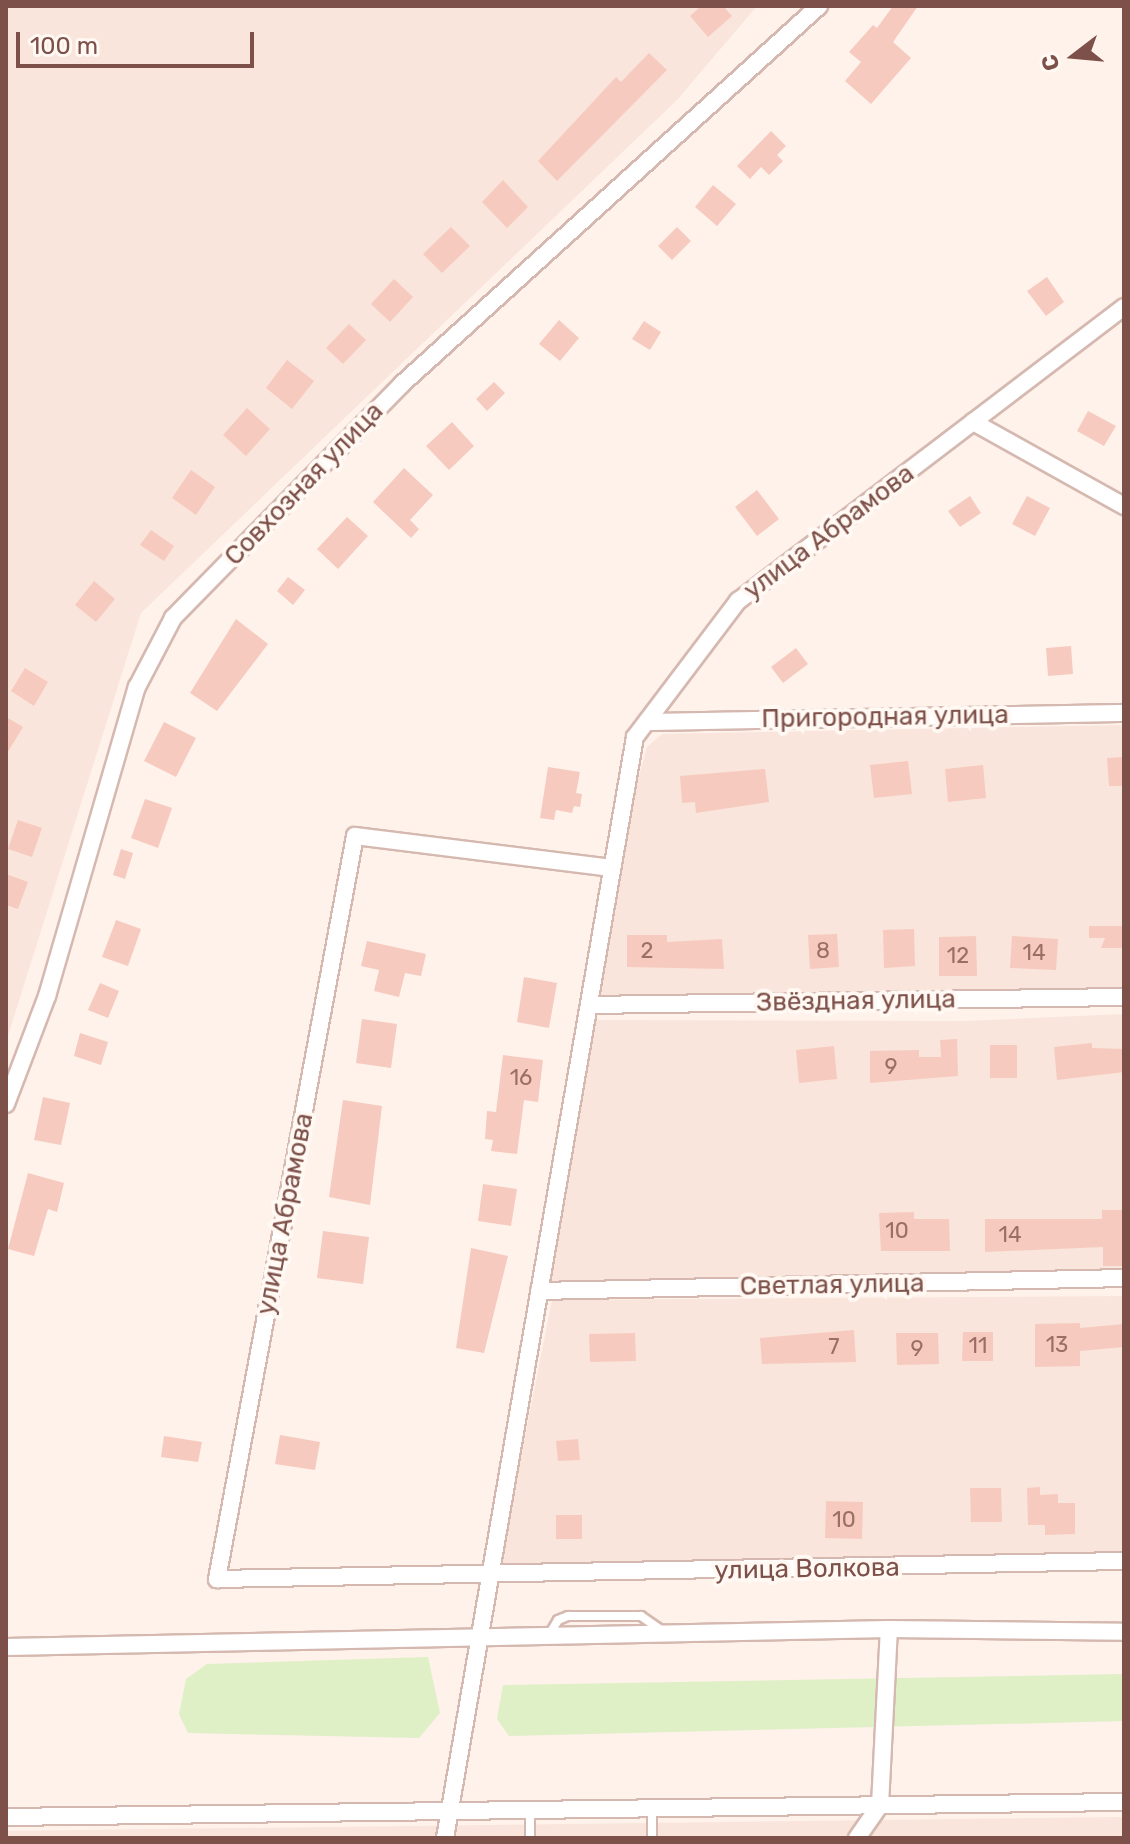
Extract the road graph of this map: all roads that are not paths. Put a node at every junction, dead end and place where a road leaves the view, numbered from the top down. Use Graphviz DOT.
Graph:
graph roads {
  1 [pos="819,6"];
  2 [pos="1124,307"];
  3 [pos="973,422"];
  4 [pos="1124,506"];
  5 [pos="1124,713"];
  6 [pos="647,722"];
  7 [pos="612,868"];
  8 [pos="1124,997"];
  9 [pos="589,1005"];
  10 [pos="6,1104"];
  11 [pos="1124,1278"];
  12 [pos="539,1291"];
  13 [pos="1124,1561"];
  14 [pos="490,1576"];
  15 [pos="889,1629"];
  16 [pos="1124,1632"];
  17 [pos="480,1637"];
  18 [pos="6,1647"];
  19 [pos="1124,1802"];
  20 [pos="880,1805"];
  21 [pos="652,1806"];
  22 [pos="530,1810"];
  23 [pos="449,1814"];
  24 [pos="6,1817"];
  25 [pos="445,1838"];
  26 [pos="530,1838"];
  27 [pos="652,1838"];
  28 [pos="857,1838"];
  1 -- 10 [label="street, Совхозная улица"];
  2 -- 3 [label="street, улица Абрамова"];
  3 -- 4 [label="street"];
  3 -- 6 [label="street, улица Абрамова"];
  5 -- 6 [label="street, Пригородная улица"];
  6 -- 7 [label="street, улица Абрамова"];
  7 -- 9 [label="street, улица Абрамова"];
  7 -- 14 [label="street, улица Абрамова"];
  8 -- 9 [label="street, Звёздная улица"];
  9 -- 12 [label="street, улица Абрамова"];
  11 -- 12 [label="street, Светлая улица"];
  12 -- 14 [label="street, улица Абрамова"];
  13 -- 14 [label="street, улица Волкова"];
  14 -- 17 [label="street, улица Абрамова"];
  15 -- 16 [label="street"];
  15 -- 17 [label="street"];
  15 -- 20 [label="street"];
  17 -- 18 [label="street"];
  17 -- 23 [label="street, улица Абрамова"];
  19 -- 20 [label="street"];
  20 -- 21 [label="street"];
  20 -- 28 [label="street"];
  21 -- 22 [label="street"];
  21 -- 27 [label="lane"];
  22 -- 23 [label="street"];
  22 -- 26 [label="lane"];
  23 -- 24 [label="street"];
  23 -- 25 [label="street, улица Абрамова"];
}
